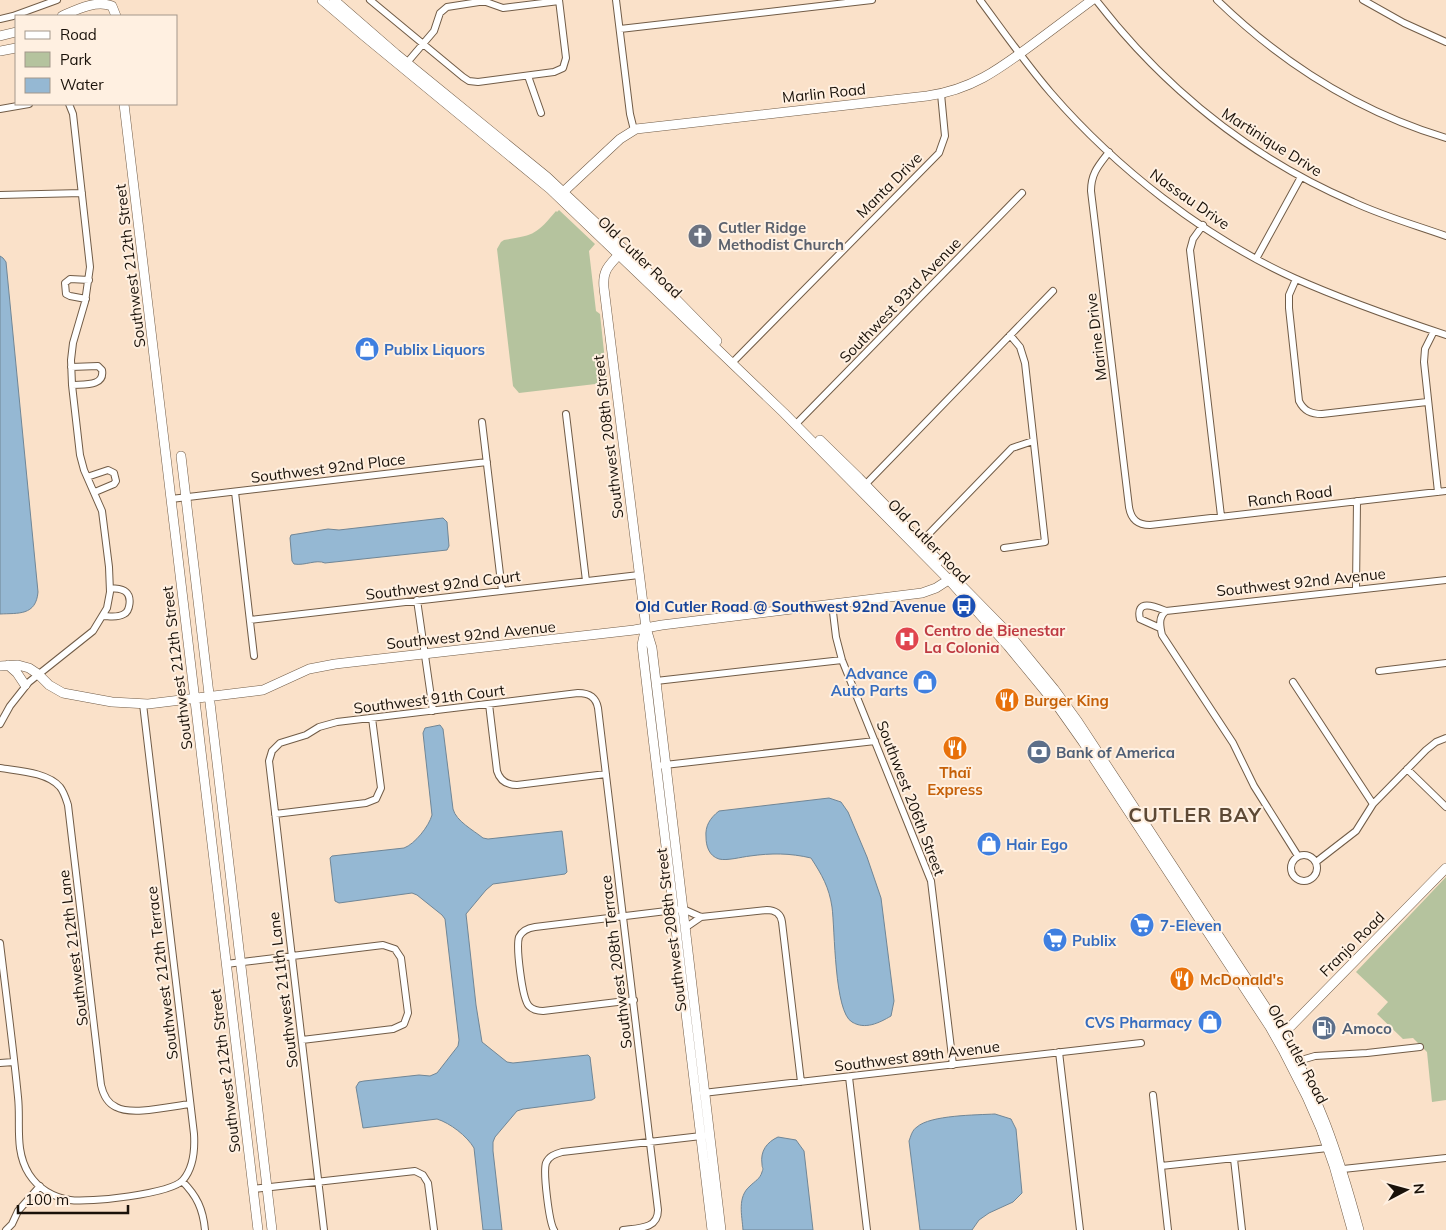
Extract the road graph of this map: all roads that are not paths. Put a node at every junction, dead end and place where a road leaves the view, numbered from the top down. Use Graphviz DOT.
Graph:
graph roads {
  1 [pos="57,0"];
  2 [pos="322,0"];
  3 [pos="334,0"];
  4 [pos="370,0"];
  5 [pos="559,0"];
  6 [pos="616,0"];
  7 [pos="872,0"];
  8 [pos="980,0"];
  9 [pos="1092,0"];
  10 [pos="1096,0"];
  11 [pos="1217,0"];
  12 [pos="1362,0"];
  13 [pos="64,15"];
  14 [pos="116,15"];
  15 [pos="0,18"];
  16 [pos="620,28"];
  17 [pos="15,32"];
  18 [pos="0,36"];
  19 [pos="1446,42"];
  20 [pos="422,44"];
  21 [pos="15,48"];
  22 [pos="0,51"];
  23 [pos="1020,54"];
  24 [pos="405,66"];
  25 [pos="528,76"];
  26 [pos="941,94"];
  27 [pos="23,105"];
  28 [pos="69,105"];
  29 [pos="124,105"];
  30 [pos="0,109"];
  31 [pos="541,113"];
  32 [pos="634,130"];
  33 [pos="1446,138"];
  34 [pos="1109,152"];
  35 [pos="1301,177"];
  36 [pos="82,193"];
  37 [pos="1022,193"];
  38 [pos="0,195"];
  39 [pos="561,195"];
  40 [pos="1202,225"];
  41 [pos="1446,236"];
  42 [pos="621,252"];
  43 [pos="1256,258"];
  44 [pos="1296,279"];
  45 [pos="89,280"];
  46 [pos="1053,291"];
  47 [pos="86,299"];
  48 [pos="1434,330"];
  49 [pos="1446,334"];
  50 [pos="1010,335"];
  51 [pos="734,362"];
  52 [pos="71,367"];
  53 [pos="72,385"];
  54 [pos="1428,402"];
  55 [pos="566,414"];
  56 [pos="482,422"];
  57 [pos="798,422"];
  58 [pos="1033,441"];
  59 [pos="181,456"];
  60 [pos="487,462"];
  61 [pos="88,477"];
  62 [pos="863,487"];
  63 [pos="1446,491"];
  64 [pos="95,492"];
  65 [pos="235,492"];
  66 [pos="1438,492"];
  67 [pos="186,497"];
  68 [pos="171,499"];
  69 [pos="1357,501"];
  70 [pos="1221,516"];
  71 [pos="1137,522"];
  72 [pos="921,542"];
  73 [pos="1004,548"];
  74 [pos="639,575"];
  75 [pos="951,578"];
  76 [pos="1446,580"];
  77 [pos="586,581"];
  78 [pos="110,588"];
  79 [pos="1356,589"];
  80 [pos="502,591"];
  81 [pos="417,600"];
  82 [pos="832,604"];
  83 [pos="1164,614"];
  84 [pos="103,616"];
  85 [pos="250,620"];
  86 [pos="646,628"];
  87 [pos="1160,628"];
  88 [pos="425,654"];
  89 [pos="254,656"];
  90 [pos="842,660"];
  91 [pos="1446,663"];
  92 [pos="4,666"];
  93 [pos="1379,671"];
  94 [pos="38,674"];
  95 [pos="656,681"];
  96 [pos="1293,682"];
  97 [pos="25,685"];
  98 [pos="1051,691"];
  99 [pos="590,696"];
  100 [pos="210,697"];
  101 [pos="195,699"];
  102 [pos="143,704"];
  103 [pos="489,704"];
  104 [pos="433,711"];
  105 [pos="372,718"];
  106 [pos="0,724"];
  107 [pos="1446,738"];
  108 [pos="875,740"];
  109 [pos="274,748"];
  110 [pos="1090,754"];
  111 [pos="1104,760"];
  112 [pos="661,765"];
  113 [pos="0,768"];
  114 [pos="1407,769"];
  115 [pos="606,774"];
  116 [pos="1373,804"];
  117 [pos="1446,807"];
  118 [pos="275,814"];
  119 [pos="1144,829"];
  120 [pos="1298,856"];
  121 [pos="1316,862"];
  122 [pos="1446,868"];
  123 [pos="678,910"];
  124 [pos="623,917"];
  125 [pos="701,917"];
  126 [pos="685,928"];
  127 [pos="0,942"];
  128 [pos="292,956"];
  129 [pos="240,962"];
  130 [pos="226,964"];
  131 [pos="634,1000"];
  132 [pos="1279,1035"];
  133 [pos="302,1040"];
  134 [pos="1141,1043"];
  135 [pos="1420,1047"];
  136 [pos="1059,1052"];
  137 [pos="1298,1061"];
  138 [pos="14,1062"];
  139 [pos="0,1064"];
  140 [pos="953,1065"];
  141 [pos="849,1077"];
  142 [pos="802,1082"];
  143 [pos="700,1093"];
  144 [pos="1152,1095"];
  145 [pos="190,1104"];
  146 [pos="1325,1132"];
  147 [pos="705,1135"];
  148 [pos="650,1142"];
  149 [pos="1328,1148"];
  150 [pos="1446,1158"];
  151 [pos="1234,1159"];
  152 [pos="1161,1166"];
  153 [pos="1343,1169"];
  154 [pos="182,1181"];
  155 [pos="318,1182"];
  156 [pos="40,1186"];
  157 [pos="267,1188"];
  158 [pos="253,1189"];
  159 [pos="1353,1224"];
  160 [pos="6,1230"];
  161 [pos="205,1230"];
  162 [pos="258,1230"];
  163 [pos="272,1230"];
  164 [pos="324,1230"];
  165 [pos="434,1230"];
  166 [pos="554,1230"];
  167 [pos="623,1230"];
  168 [pos="712,1230"];
  169 [pos="721,1230"];
  170 [pos="868,1230"];
  171 [pos="1080,1230"];
  172 [pos="1168,1230"];
  173 [pos="1242,1230"];
  174 [pos="1359,1230"];
  1 -- 15 [label="street"];
  2 -- 24 [label="street, Old Cutler Road"];
  3 -- 24 [label="street, Old Cutler Road"];
  4 -- 20 [label="street"];
  5 -- 20 [label="street"];
  5 -- 25 [label="street"];
  6 -- 16 [label="street"];
  7 -- 16 [label="street"];
  8 -- 23 [label="street, Nassau Drive"];
  9 -- 23 [label="street, Marlin Road"];
  10 -- 35 [label="street, Martinique Drive"];
  11 -- 33 [label="street"];
  12 -- 19 [label="street"];
  13 -- 14 [label="street"];
  16 -- 32 [label="street"];
  17 -- 18 [label="street"];
  20 -- 24 [label="street"];
  20 -- 25 [label="street"];
  21 -- 22 [label="street"];
  23 -- 26 [label="street, Marlin Road"];
  23 -- 34 [label="street, Nassau Drive"];
  24 -- 39 [label="street, Old Cutler Road"];
  25 -- 31 [label="street"];
  26 -- 32 [label="street, Marlin Road"];
  26 -- 51 [label="street, Manta Drive"];
  27 -- 30 [label="street"];
  28 -- 36 [label="street"];
  29 -- 68 [label="street, Southwest 212th Street"];
  32 -- 39 [label="street, Marlin Road"];
  34 -- 40 [label="street, Nassau Drive"];
  34 -- 71 [label="street, Marine Drive"];
  35 -- 41 [label="street, Martinique Drive"];
  35 -- 43 [label="street"];
  36 -- 38 [label="street"];
  36 -- 45 [label="street"];
  37 -- 57 [label="street, Southwest 93rd Avenue"];
  39 -- 42 [label="street, Old Cutler Road"];
  40 -- 43 [label="street, Nassau Drive"];
  40 -- 70 [label="street"];
  42 -- 51 [label="street, Old Cutler Road"];
  42 -- 74 [label="street, Southwest 208th Street"];
  43 -- 44 [label="street, Nassau Drive"];
  44 -- 48 [label="street, Nassau Drive"];
  44 -- 54 [label="street"];
  45 -- 47 [label="street"];
  45 -- 47 [label="street"];
  46 -- 50 [label="street"];
  47 -- 52 [label="street"];
  48 -- 49 [label="street, Nassau Drive"];
  48 -- 54 [label="street"];
  50 -- 58 [label="street"];
  50 -- 62 [label="street"];
  51 -- 57 [label="street, Old Cutler Road"];
  52 -- 53 [label="street"];
  52 -- 53 [label="street"];
  53 -- 61 [label="street"];
  54 -- 66 [label="street"];
  55 -- 77 [label="street"];
  56 -- 60 [label="street"];
  57 -- 62 [label="street, Old Cutler Road"];
  58 -- 72 [label="street"];
  58 -- 73 [label="street"];
  59 -- 67 [label="street, Southwest 212th Street"];
  60 -- 65 [label="street, Southwest 92nd Place"];
  60 -- 80 [label="street"];
  61 -- 64 [label="street"];
  61 -- 64 [label="street"];
  62 -- 72 [label="street, Old Cutler Road"];
  62 -- 75 [label="street, Old Cutler Road"];
  63 -- 66 [label="street, Ranch Road"];
  64 -- 78 [label="street"];
  65 -- 67 [label="street, Southwest 92nd Place"];
  65 -- 85 [label="street"];
  66 -- 69 [label="street, Ranch Road"];
  67 -- 68 [label="street, Southwest 92nd Place"];
  67 -- 100 [label="street, Southwest 212th Street"];
  68 -- 101 [label="street, Southwest 212th Street"];
  69 -- 70 [label="street, Ranch Road"];
  69 -- 79 [label="street"];
  70 -- 71 [label="street, Ranch Road"];
  72 -- 75 [label="street, Old Cutler Road"];
  74 -- 77 [label="street, Southwest 92nd Court"];
  74 -- 86 [label="street, Southwest 208th Street"];
  75 -- 82 [label="street, Southwest 92nd Avenue"];
  75 -- 98 [label="street, Old Cutler Road"];
  76 -- 79 [label="street, Southwest 92nd Avenue"];
  77 -- 80 [label="street, Southwest 92nd Court"];
  78 -- 84 [label="street"];
  78 -- 84 [label="street"];
  79 -- 83 [label="street, Southwest 92nd Avenue"];
  80 -- 81 [label="street, Southwest 92nd Court"];
  81 -- 85 [label="street, Southwest 92nd Court"];
  81 -- 88 [label="street"];
  82 -- 86 [label="street, Southwest 92nd Avenue"];
  82 -- 90 [label="street, Southwest 206th Street"];
  83 -- 87 [label="street"];
  83 -- 87 [label="street, Southwest 92nd Avenue"];
  84 -- 94 [label="street"];
  85 -- 89 [label="street"];
  86 -- 88 [label="street, Southwest 92nd Avenue"];
  86 -- 95 [label="street, Southwest 208th Street"];
  86 -- 112 [label="street, Southwest 208th Street"];
  87 -- 120 [label="street"];
  88 -- 100 [label="street, Southwest 92nd Avenue"];
  88 -- 104 [label="street"];
  90 -- 95 [label="street"];
  90 -- 108 [label="street, Southwest 206th Street"];
  91 -- 93 [label="street"];
  92 -- 94 [label="street, Southwest 92nd Avenue"];
  92 -- 97 [label="street"];
  94 -- 97 [label="street"];
  94 -- 102 [label="street, Southwest 92nd Avenue"];
  95 -- 112 [label="street, Southwest 208th Street"];
  96 -- 116 [label="street"];
  97 -- 106 [label="street"];
  98 -- 110 [label="street, Old Cutler Road"];
  98 -- 111 [label="street, Old Cutler Road"];
  99 -- 103 [label="street, Southwest 91th Court"];
  99 -- 115 [label="street, Southwest 208th Terrace"];
  100 -- 101 [label="street, Southwest 92nd Avenue"];
  100 -- 129 [label="street, Southwest 212th Street"];
  101 -- 102 [label="street, Southwest 92nd Avenue"];
  101 -- 130 [label="street, Southwest 212th Street"];
  102 -- 145 [label="street, Southwest 212th Terrace"];
  103 -- 104 [label="street, Southwest 91th Court"];
  103 -- 115 [label="street"];
  104 -- 105 [label="street, Southwest 91th Court"];
  105 -- 109 [label="street, Southwest 91th Court"];
  105 -- 118 [label="street"];
  107 -- 114 [label="street"];
  108 -- 112 [label="street"];
  108 -- 140 [label="street, Southwest 206th Street"];
  109 -- 118 [label="street, Southwest 211th Lane"];
  110 -- 111 [label="street"];
  110 -- 119 [label="street, Old Cutler Road"];
  111 -- 119 [label="street, Old Cutler Road"];
  112 -- 123 [label="street, Southwest 208th Street"];
  113 -- 145 [label="street, Southwest 212th Lane"];
  114 -- 116 [label="street"];
  114 -- 117 [label="street"];
  115 -- 124 [label="street, Southwest 208th Terrace"];
  116 -- 121 [label="street"];
  118 -- 128 [label="street, Southwest 211th Lane"];
  119 -- 132 [label="street, Old Cutler Road"];
  120 -- 121 [label="street"];
  120 -- 121 [label="street"];
  122 -- 132 [label="street, Franjo Road"];
  123 -- 124 [label="street"];
  123 -- 125 [label="street"];
  123 -- 126 [label="street, Southwest 208th Street"];
  123 -- 143 [label="street, Southwest 208th Street"];
  124 -- 131 [label="street, Southwest 208th Terrace"];
  124 -- 131 [label="street"];
  125 -- 126 [label="street"];
  125 -- 142 [label="street"];
  126 -- 143 [label="street, Southwest 208th Street"];
  127 -- 138 [label="street"];
  128 -- 129 [label="street"];
  128 -- 133 [label="street, Southwest 211th Lane"];
  128 -- 133 [label="street"];
  129 -- 130 [label="street"];
  129 -- 157 [label="street, Southwest 212th Street"];
  130 -- 158 [label="street, Southwest 212th Street"];
  131 -- 148 [label="street, Southwest 208th Terrace"];
  132 -- 137 [label="street, Old Cutler Road"];
  132 -- 146 [label="street, Old Cutler Road"];
  133 -- 155 [label="street, Southwest 211th Lane"];
  134 -- 136 [label="street, Southwest 89th Avenue"];
  135 -- 137 [label="street"];
  136 -- 140 [label="street, Southwest 89th Avenue"];
  136 -- 171 [label="street"];
  137 -- 146 [label="street, Old Cutler Road"];
  138 -- 139 [label="street"];
  138 -- 156 [label="street"];
  140 -- 141 [label="street, Southwest 89th Avenue"];
  141 -- 142 [label="street, Southwest 89th Avenue"];
  141 -- 170 [label="street"];
  142 -- 143 [label="street, Southwest 89th Avenue"];
  143 -- 147 [label="street, Southwest 208th Street"];
  144 -- 152 [label="street"];
  145 -- 154 [label="street, Southwest 212th Terrace"];
  146 -- 149 [label="street, Old Cutler Road"];
  146 -- 153 [label="street, Old Cutler Road"];
  147 -- 148 [label="street"];
  147 -- 168 [label="street, Southwest 208th Street"];
  147 -- 169 [label="street, Southwest 208th Street"];
  148 -- 166 [label="street"];
  148 -- 167 [label="street, Southwest 208th Terrace"];
  149 -- 151 [label="street"];
  149 -- 159 [label="street, Old Cutler Road"];
  150 -- 153 [label="street"];
  151 -- 152 [label="street"];
  151 -- 173 [label="street"];
  152 -- 172 [label="street"];
  153 -- 159 [label="street, Old Cutler Road"];
  154 -- 156 [label="street"];
  154 -- 161 [label="street"];
  155 -- 157 [label="street"];
  155 -- 164 [label="street, Southwest 211th Lane"];
  155 -- 165 [label="street"];
  156 -- 160 [label="street"];
  157 -- 158 [label="street"];
  157 -- 163 [label="street, Southwest 212th Street"];
  158 -- 162 [label="street, Southwest 212th Street"];
  159 -- 174 [label="street, Old Cutler Road"];
}
